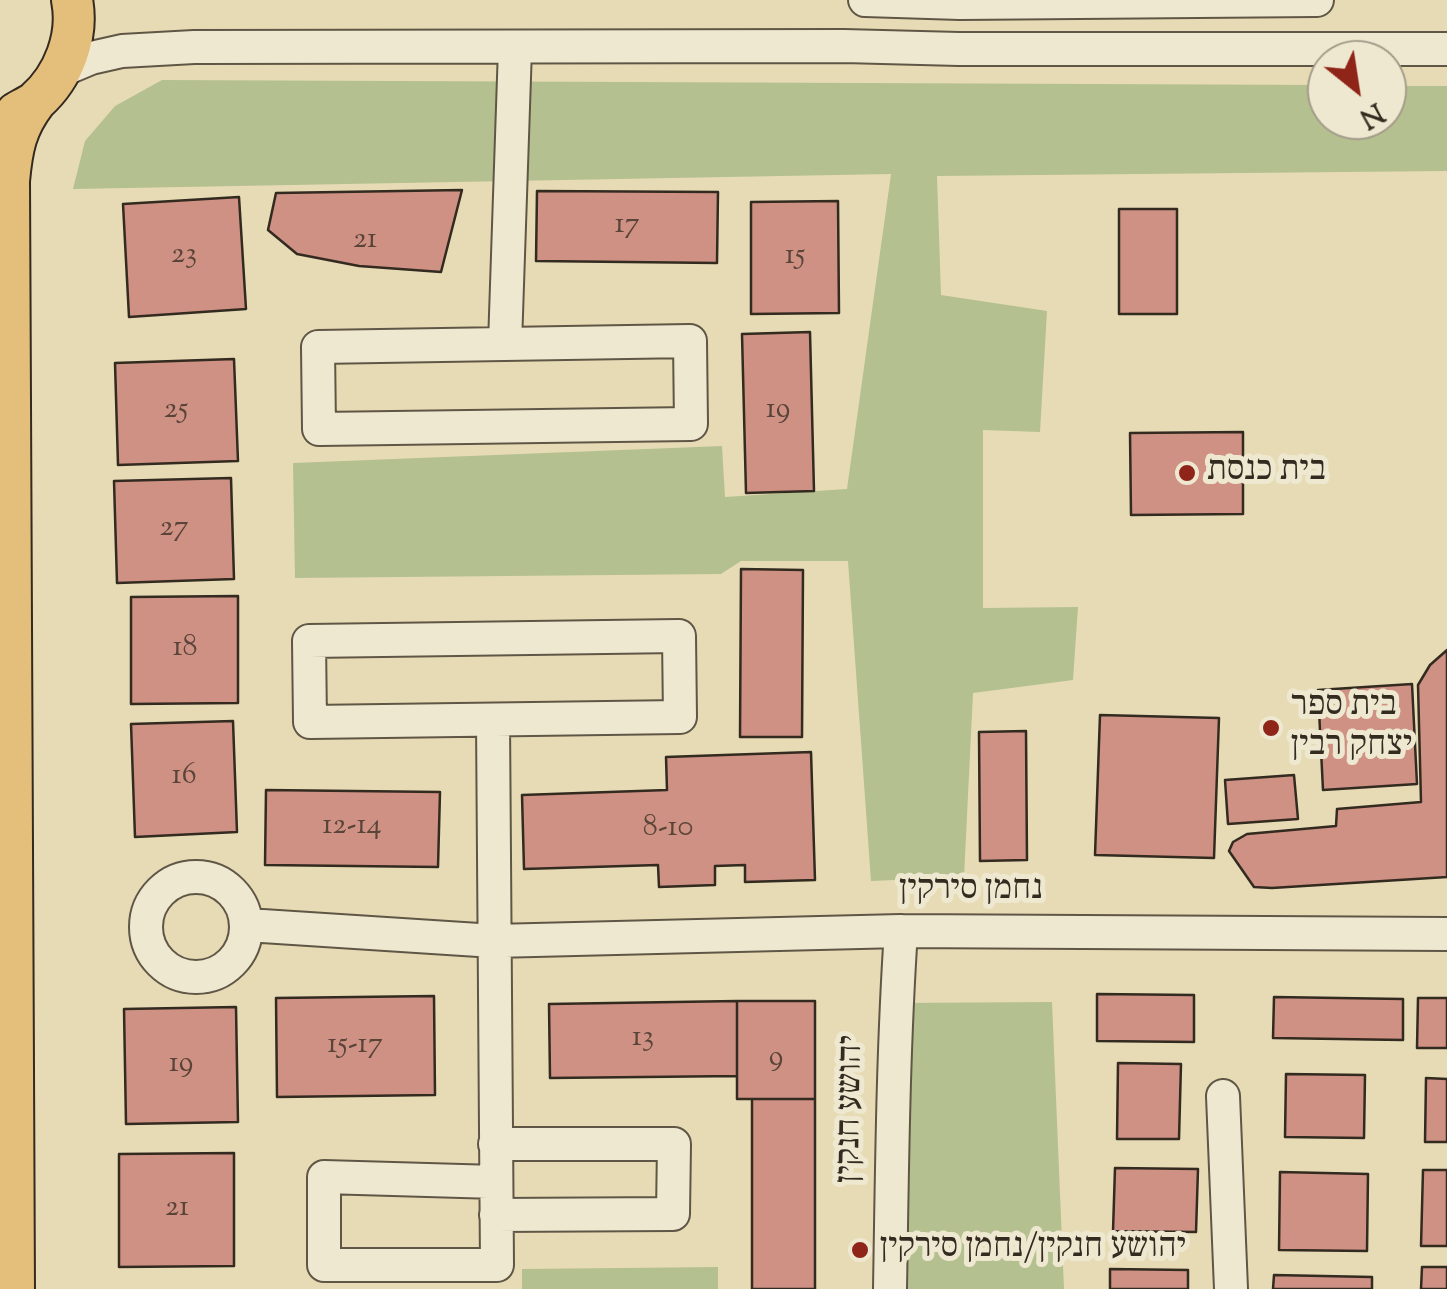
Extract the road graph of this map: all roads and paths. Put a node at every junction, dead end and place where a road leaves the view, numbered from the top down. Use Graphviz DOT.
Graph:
graph roads {
  1 [pos="72,0"];
  2 [pos="866,0"];
  3 [pos="894,0"];
  4 [pos="1317,0"];
  5 [pos="894,47"];
  6 [pos="515,48"];
  7 [pos="1447,49"];
  8 [pos="48,86"];
  9 [pos="0,121"];
  10 [pos="504,344"];
  11 [pos="493,720"];
  12 [pos="247,925"];
  13 [pos="902,931"];
  14 [pos="1447,934"];
  15 [pos="494,940"];
  16 [pos="1222,1096"];
  17 [pos="496,1144"];
  18 [pos="496,1198"];
  19 [pos="14,1289"];
  20 [pos="890,1289"];
  21 [pos="1230,1289"];
  1 -- 8 [label="main road"];
  2 -- 3 [label="street"];
  3 -- 4 [label="street"];
  3 -- 5 [label="street"];
  5 -- 6 [label="street"];
  5 -- 7 [label="street"];
  6 -- 8 [label="street"];
  6 -- 10 [label="street"];
  8 -- 9 [label="main road"];
  8 -- 19 [label="main road"];
  10 -- 10 [label="street"];
  11 -- 11 [label="street"];
  11 -- 15 [label="street"];
  12 -- 15 [label="street, נחמן סירקין"];
  13 -- 14 [label="street, נחמן סירקין"];
  13 -- 15 [label="street, נחמן סירקין"];
  13 -- 20 [label="street, יהושע חנקין"];
  15 -- 17 [label="street"];
  16 -- 21 [label="street"];
  17 -- 18 [label="street"];
  17 -- 18 [label="street"];
  18 -- 18 [label="street"];
}
